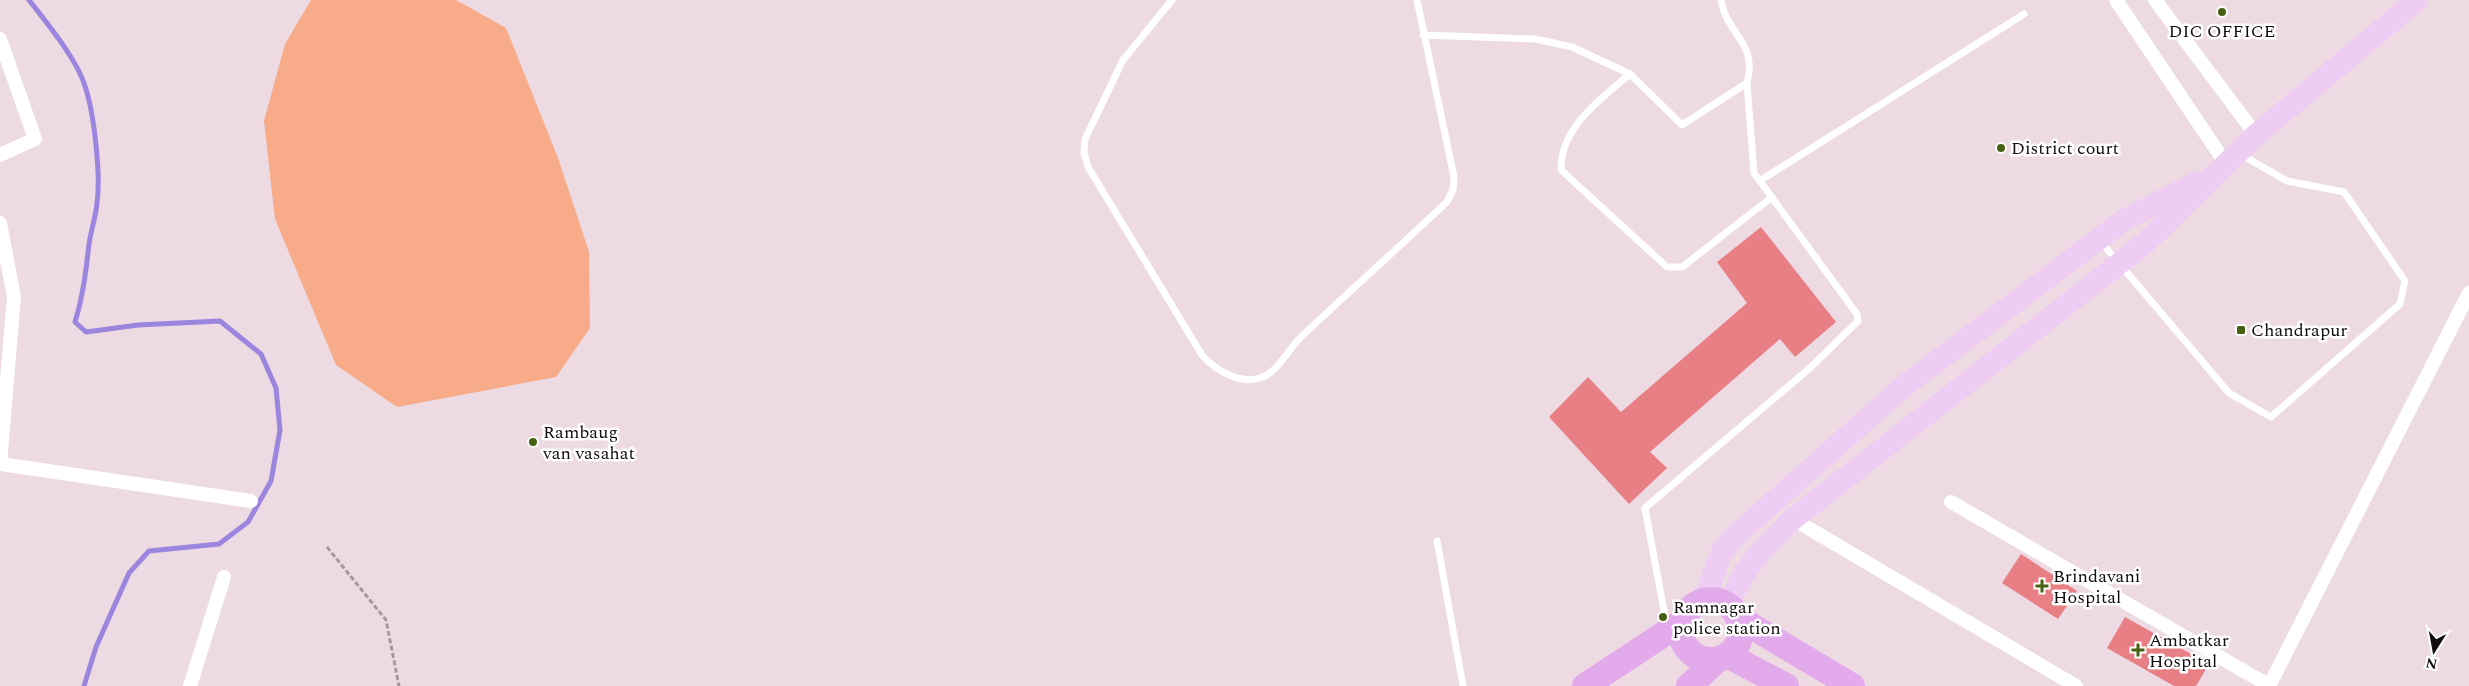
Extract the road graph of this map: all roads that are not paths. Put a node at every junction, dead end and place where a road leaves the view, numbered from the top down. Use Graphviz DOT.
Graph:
graph roads {
  1 [pos="1172,0"];
  2 [pos="1417,0"];
  3 [pos="1721,0"];
  4 [pos="2116,0"];
  5 [pos="2155,0"];
  6 [pos="2417,0"];
  7 [pos="2024,14"];
  8 [pos="1423,35"];
  9 [pos="0,39"];
  10 [pos="1630,74"];
  11 [pos="1747,83"];
  12 [pos="2256,135"];
  13 [pos="0,155"];
  14 [pos="2228,163"];
  15 [pos="1760,180"];
  16 [pos="1772,196"];
  17 [pos="0,223"];
  18 [pos="2099,239"];
  19 [pos="2117,263"];
  20 [pos="2469,293"];
  21 [pos="0,464"];
  22 [pos="251,501"];
  23 [pos="1951,502"];
  24 [pos="1793,519"];
  25 [pos="1436,541"];
  26 [pos="224,576"];
  27 [pos="1723,608"];
  28 [pos="1675,627"];
  29 [pos="1722,657"];
  30 [pos="190,686"];
  31 [pos="1463,686"];
  32 [pos="1585,686"];
  33 [pos="1689,686"];
  34 [pos="1786,686"];
  35 [pos="1852,686"];
  36 [pos="2076,686"];
  37 [pos="2270,686"];
  1 -- 8 [label="lane"];
  2 -- 8 [label="lane"];
  3 -- 11 [label="lane"];
  4 -- 14 [label="street"];
  5 -- 12 [label="street"];
  6 -- 12 [label="main road"];
  7 -- 15 [label="lane"];
  8 -- 10 [label="lane"];
  9 -- 13 [label="street"];
  10 -- 11 [label="lane"];
  10 -- 16 [label="lane"];
  11 -- 15 [label="lane"];
  12 -- 14 [label="main road"];
  14 -- 18 [label="main road"];
  14 -- 19 [label="main road"];
  14 -- 19 [label="lane"];
  15 -- 16 [label="lane"];
  16 -- 28 [label="lane"];
  17 -- 21 [label="street"];
  18 -- 19 [label="lane"];
  18 -- 27 [label="main road"];
  19 -- 24 [label="main road"];
  20 -- 37 [label="street"];
  21 -- 22 [label="street"];
  23 -- 37 [label="street"];
  24 -- 27 [label="main road"];
  24 -- 36 [label="street"];
  25 -- 31 [label="lane"];
  26 -- 30 [label="street"];
  27 -- 28 [label="highway"];
  27 -- 29 [label="highway"];
  27 -- 35 [label="highway"];
  28 -- 29 [label="highway"];
  28 -- 32 [label="highway"];
  29 -- 33 [label="highway"];
  29 -- 34 [label="highway"];
}
